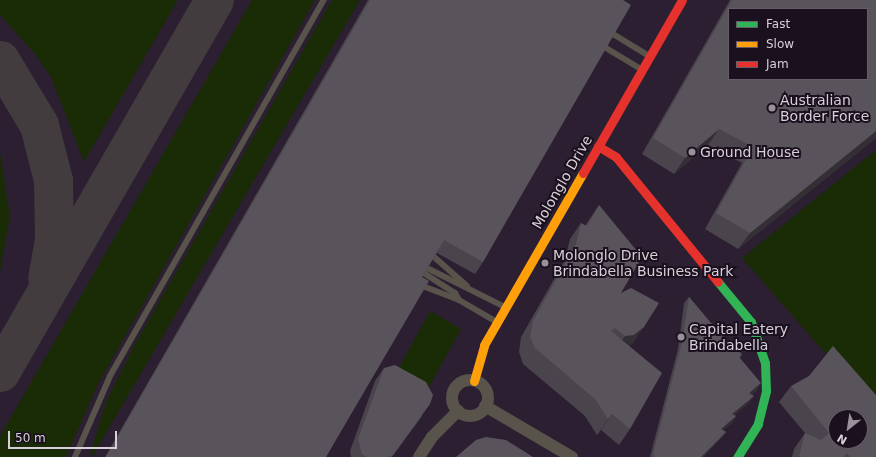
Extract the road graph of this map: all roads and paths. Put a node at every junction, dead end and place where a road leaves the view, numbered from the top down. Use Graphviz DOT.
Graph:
graph roads {
  1 [pos="324,0"];
  2 [pos="682,0"];
  3 [pos="613,34"];
  4 [pos="594,41"];
  5 [pos="650,56"];
  6 [pos="642,70"];
  7 [pos="598,146"];
  8 [pos="433,256"];
  9 [pos="420,285"];
  10 [pos="467,286"];
  11 [pos="459,300"];
  12 [pos="505,308"];
  13 [pos="497,322"];
  14 [pos="474,381"];
  15 [pos="485,406"];
  16 [pos="458,411"];
  17 [pos="75,457"];
  18 [pos="419,457"];
  19 [pos="572,457"];
  20 [pos="737,457"];
  1 -- 17 [label="lane"];
  2 -- 5 [label="street, Molonglo Drive"];
  3 -- 5 [label="lane"];
  4 -- 6 [label="lane"];
  5 -- 6 [label="street, Molonglo Drive"];
  6 -- 7 [label="street, Molonglo Drive"];
  7 -- 12 [label="street, Molonglo Drive"];
  7 -- 20 [label="street"];
  8 -- 10 [label="lane"];
  9 -- 11 [label="lane"];
  10 -- 11 [label="lane"];
  10 -- 12 [label="lane"];
  11 -- 13 [label="lane"];
  12 -- 13 [label="street, Molonglo Drive"];
  13 -- 14 [label="street, Molonglo Drive"];
  14 -- 15 [label="street"];
  14 -- 16 [label="street"];
  15 -- 16 [label="street"];
  15 -- 19 [label="street"];
  16 -- 18 [label="street"];
}
